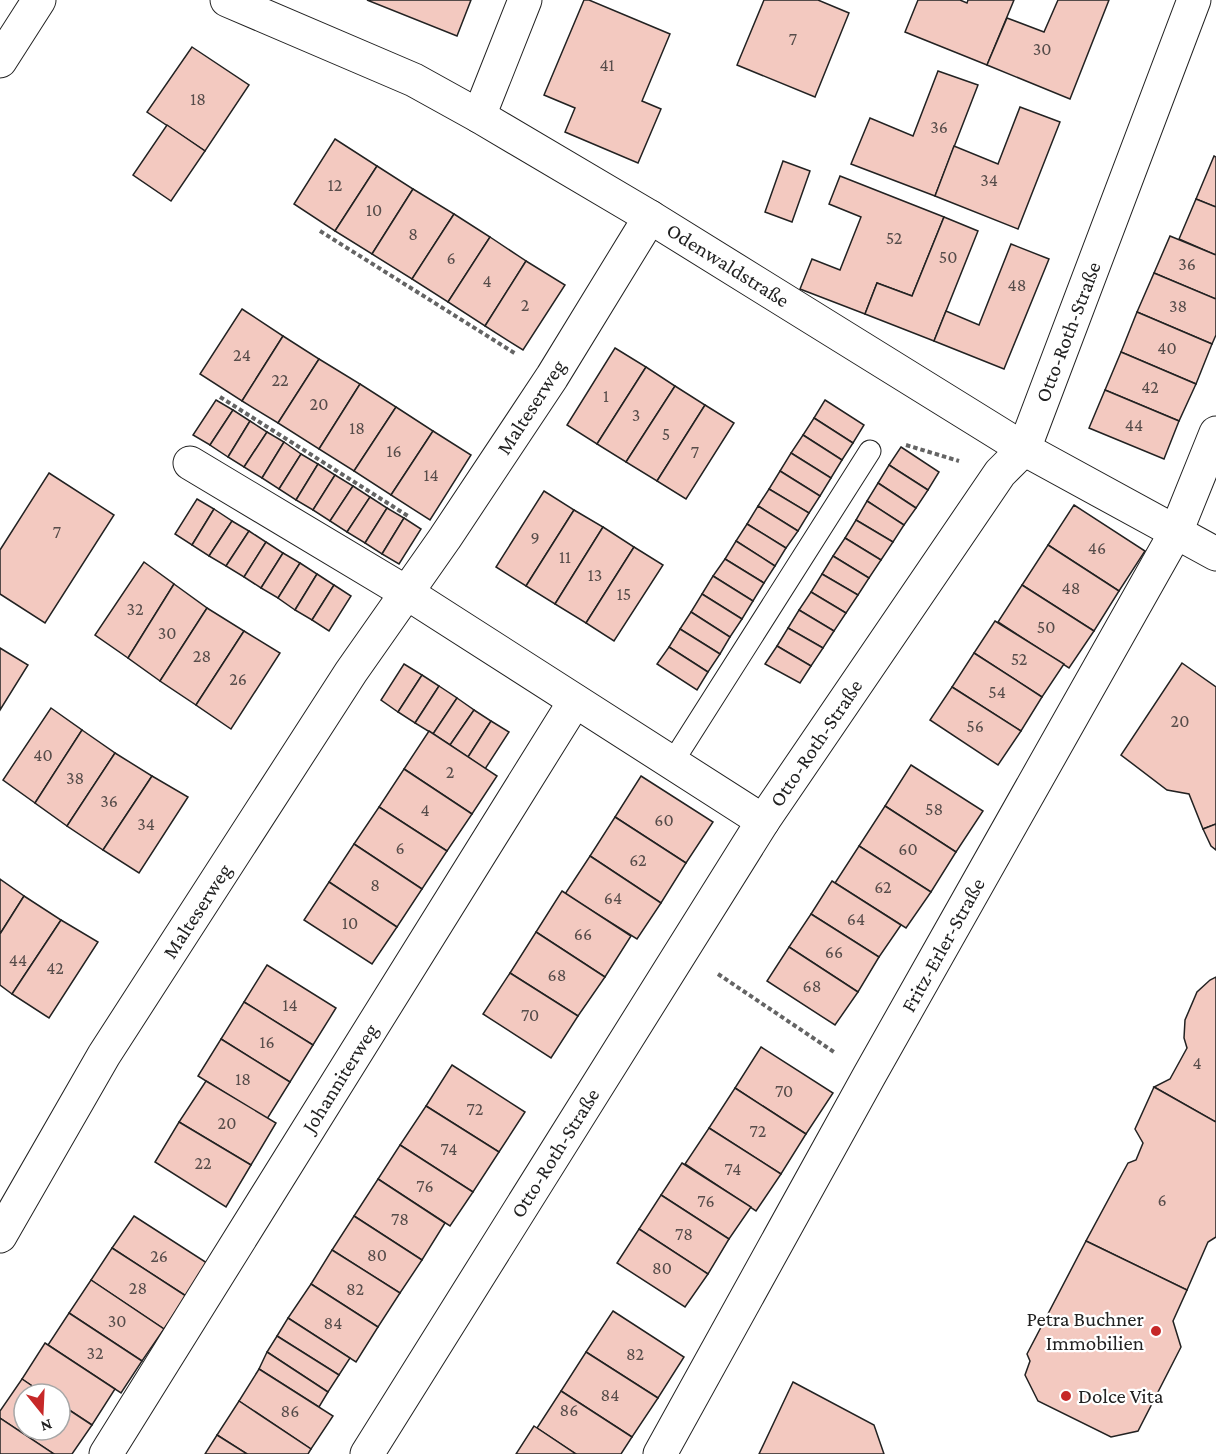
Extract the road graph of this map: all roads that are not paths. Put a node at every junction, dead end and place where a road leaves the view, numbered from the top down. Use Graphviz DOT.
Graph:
graph roads {
  1 [pos="39,0"];
  2 [pos="227,0"];
  3 [pos="525,0"];
  4 [pos="1194,0"];
  5 [pos="0,61"];
  6 [pos="479,116"];
  7 [pos="650,217"];
  8 [pos="1216,433"];
  9 [pos="1024,449"];
  10 [pos="870,451"];
  11 [pos="190,463"];
  12 [pos="1176,532"];
  13 [pos="1216,554"];
  14 [pos="407,593"];
  15 [pos="575,701"];
  16 [pos="672,763"];
  17 [pos="764,821"];
  18 [pos="0,1236"];
  19 [pos="106,1454"];
  20 [pos="366,1454"];
  21 [pos="660,1454"];
  1 -- 5 [label="street"];
  2 -- 6 [label="street, Odenwaldstraße"];
  3 -- 6 [label="street"];
  4 -- 9 [label="street, Otto-Roth-Straße"];
  6 -- 7 [label="street, Odenwaldstraße"];
  7 -- 9 [label="street, Odenwaldstraße"];
  7 -- 14 [label="street, Malteserweg"];
  8 -- 12 [label="street, Fritz-Erler-Straße"];
  9 -- 12 [label="street, Odenwaldstraße"];
  9 -- 17 [label="street, Otto-Roth-Straße"];
  10 -- 16 [label="lane"];
  11 -- 14 [label="street"];
  12 -- 13 [label="street, Odenwaldstraße"];
  12 -- 21 [label="street, Fritz-Erler-Straße"];
  14 -- 15 [label="street"];
  14 -- 18 [label="street, Malteserweg"];
  15 -- 16 [label="street"];
  15 -- 19 [label="street, Johanniterweg"];
  16 -- 17 [label="street"];
  17 -- 20 [label="street, Otto-Roth-Straße"];
}
